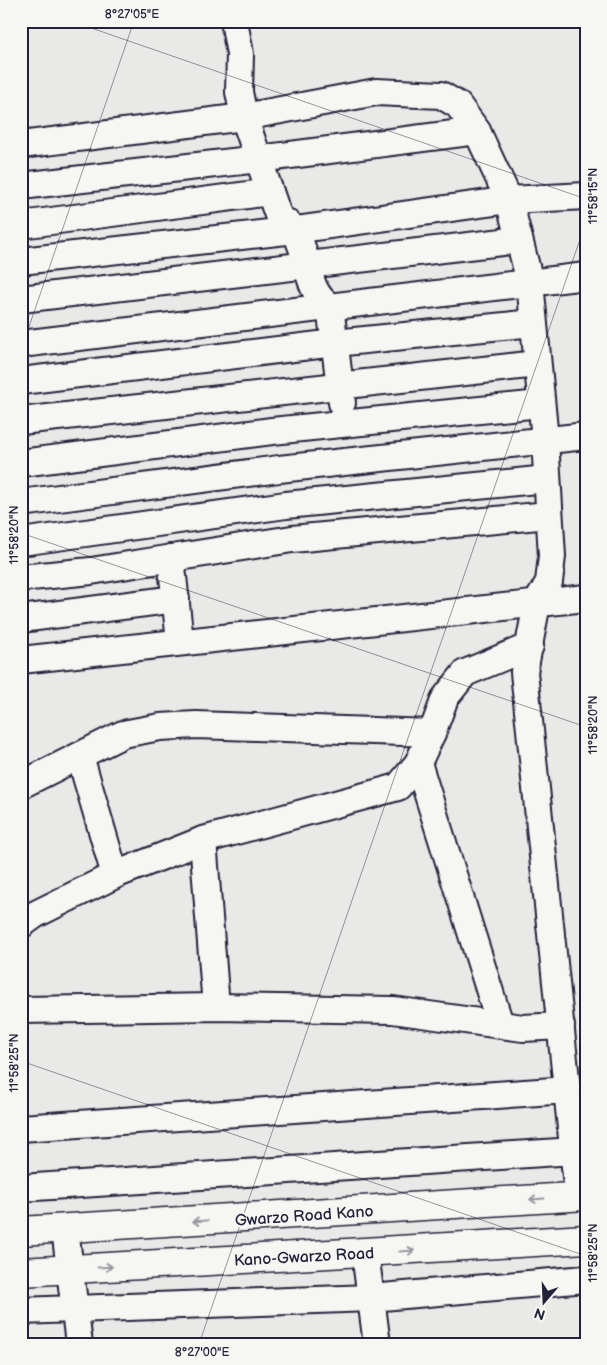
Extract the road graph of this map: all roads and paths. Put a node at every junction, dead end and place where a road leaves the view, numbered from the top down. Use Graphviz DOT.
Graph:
graph roads {
  1 [pos="234,21"];
  2 [pos="244,117"];
  3 [pos="477,131"];
  4 [pos="21,145"];
  5 [pos="21,157"];
  6 [pos="259,159"];
  7 [pos="23,185"];
  8 [pos="270,192"];
  9 [pos="586,196"];
  10 [pos="509,200"];
  11 [pos="26,225"];
  12 [pos="295,230"];
  13 [pos="519,240"];
  14 [pos="29,260"];
  15 [pos="308,264"];
  16 [pos="586,276"];
  17 [pos="530,282"];
  18 [pos="21,299"];
  19 [pos="330,306"];
  20 [pos="533,323"];
  21 [pos="334,343"];
  22 [pos="21,344"];
  23 [pos="537,364"];
  24 [pos="21,381"];
  25 [pos="340,386"];
  26 [pos="540,404"];
  27 [pos="21,420"];
  28 [pos="344,424"];
  29 [pos="272,431"];
  30 [pos="586,436"];
  31 [pos="545,440"];
  32 [pos="69,457"];
  33 [pos="21,463"];
  34 [pos="279,469"];
  35 [pos="547,479"];
  36 [pos="77,495"];
  37 [pos="21,503"];
  38 [pos="286,505"];
  39 [pos="550,516"];
  40 [pos="84,533"];
  41 [pos="292,539"];
  42 [pos="21,542"];
  43 [pos="171,558"];
  44 [pos="91,571"];
  45 [pos="21,578"];
  46 [pos="586,598"];
  47 [pos="176,599"];
  48 [pos="537,602"];
  49 [pos="21,619"];
  50 [pos="180,641"];
  51 [pos="530,646"];
  52 [pos="21,660"];
  53 [pos="432,733"];
  54 [pos="80,756"];
  55 [pos="418,764"];
  56 [pos="21,785"];
  57 [pos="203,840"];
  58 [pos="115,875"];
  59 [pos="21,925"];
  60 [pos="216,1006"];
  61 [pos="21,1010"];
  62 [pos="500,1024"];
  63 [pos="561,1026"];
  64 [pos="568,1090"];
  65 [pos="21,1128"];
  66 [pos="574,1151"];
  67 [pos="21,1188"];
  68 [pos="582,1196"];
  69 [pos="65,1229"];
  70 [pos="21,1232"];
  71 [pos="586,1239"];
  72 [pos="365,1253"];
  73 [pos="69,1269"];
  74 [pos="21,1272"];
  75 [pos="586,1279"];
  76 [pos="371,1298"];
  77 [pos="74,1310"];
  78 [pos="21,1311"];
  79 [pos="78,1344"];
  80 [pos="377,1344"];
  1 -- 2 [label="street"];
  2 -- 3 [label="street"];
  2 -- 4 [label="street"];
  2 -- 6 [label="street"];
  3 -- 6 [label="street"];
  3 -- 10 [label="street"];
  5 -- 7 [label="street"];
  6 -- 7 [label="street"];
  6 -- 8 [label="street"];
  7 -- 11 [label="street"];
  8 -- 11 [label="street"];
  8 -- 12 [label="street"];
  9 -- 10 [label="street"];
  10 -- 12 [label="street"];
  10 -- 13 [label="street"];
  11 -- 14 [label="street"];
  12 -- 14 [label="street"];
  12 -- 15 [label="street"];
  13 -- 15 [label="street"];
  13 -- 17 [label="street"];
  15 -- 18 [label="street"];
  15 -- 19 [label="street"];
  16 -- 17 [label="street"];
  17 -- 19 [label="street"];
  17 -- 20 [label="street"];
  19 -- 21 [label="street"];
  19 -- 22 [label="street"];
  20 -- 21 [label="street"];
  20 -- 23 [label="street"];
  21 -- 24 [label="street"];
  21 -- 25 [label="street"];
  23 -- 25 [label="street"];
  23 -- 26 [label="street"];
  25 -- 27 [label="street"];
  25 -- 28 [label="street"];
  26 -- 28 [label="street"];
  26 -- 31 [label="street"];
  28 -- 29 [label="street"];
  29 -- 32 [label="street"];
  29 -- 34 [label="street"];
  30 -- 31 [label="street"];
  31 -- 34 [label="street"];
  31 -- 35 [label="street"];
  32 -- 33 [label="street"];
  32 -- 36 [label="street"];
  34 -- 36 [label="street"];
  34 -- 38 [label="street"];
  35 -- 38 [label="street"];
  35 -- 39 [label="street"];
  36 -- 37 [label="street"];
  36 -- 40 [label="street"];
  38 -- 40 [label="street"];
  38 -- 41 [label="street"];
  39 -- 41 [label="street"];
  39 -- 48 [label="street"];
  40 -- 42 [label="street"];
  40 -- 44 [label="street"];
  41 -- 43 [label="street"];
  43 -- 44 [label="street"];
  43 -- 47 [label="street"];
  44 -- 45 [label="street"];
  46 -- 48 [label="street"];
  47 -- 49 [label="street"];
  47 -- 50 [label="street"];
  48 -- 50 [label="street"];
  48 -- 51 [label="street"];
  50 -- 52 [label="street"];
  51 -- 53 [label="street"];
  51 -- 63 [label="street"];
  53 -- 54 [label="street"];
  53 -- 55 [label="street"];
  54 -- 56 [label="street"];
  54 -- 58 [label="street"];
  55 -- 57 [label="street"];
  55 -- 62 [label="street"];
  57 -- 58 [label="street"];
  57 -- 60 [label="street"];
  58 -- 59 [label="street"];
  60 -- 61 [label="street"];
  60 -- 62 [label="street"];
  62 -- 63 [label="street"];
  63 -- 64 [label="street"];
  64 -- 65 [label="street"];
  64 -- 66 [label="street"];
  66 -- 67 [label="street"];
  66 -- 68 [label="street"];
  68 -- 69 [label="main road, Gwarzo Road Kano, one-way"];
  69 -- 70 [label="main road, Gwarzo Road Kano"];
  69 -- 73 [label="street"];
  72 -- 71 [label="main road, Kano-Gwarzo Road, one-way"];
  73 -- 72 [label="main road, Kano-Gwarzo Road, one-way"];
  72 -- 76 [label="street"];
  73 -- 74 [label="main road, Kano-Gwarzo Road"];
  73 -- 77 [label="street"];
  75 -- 76 [label="street"];
  76 -- 77 [label="street"];
  76 -- 80 [label="street"];
  77 -- 78 [label="street"];
  77 -- 79 [label="street"];
}
